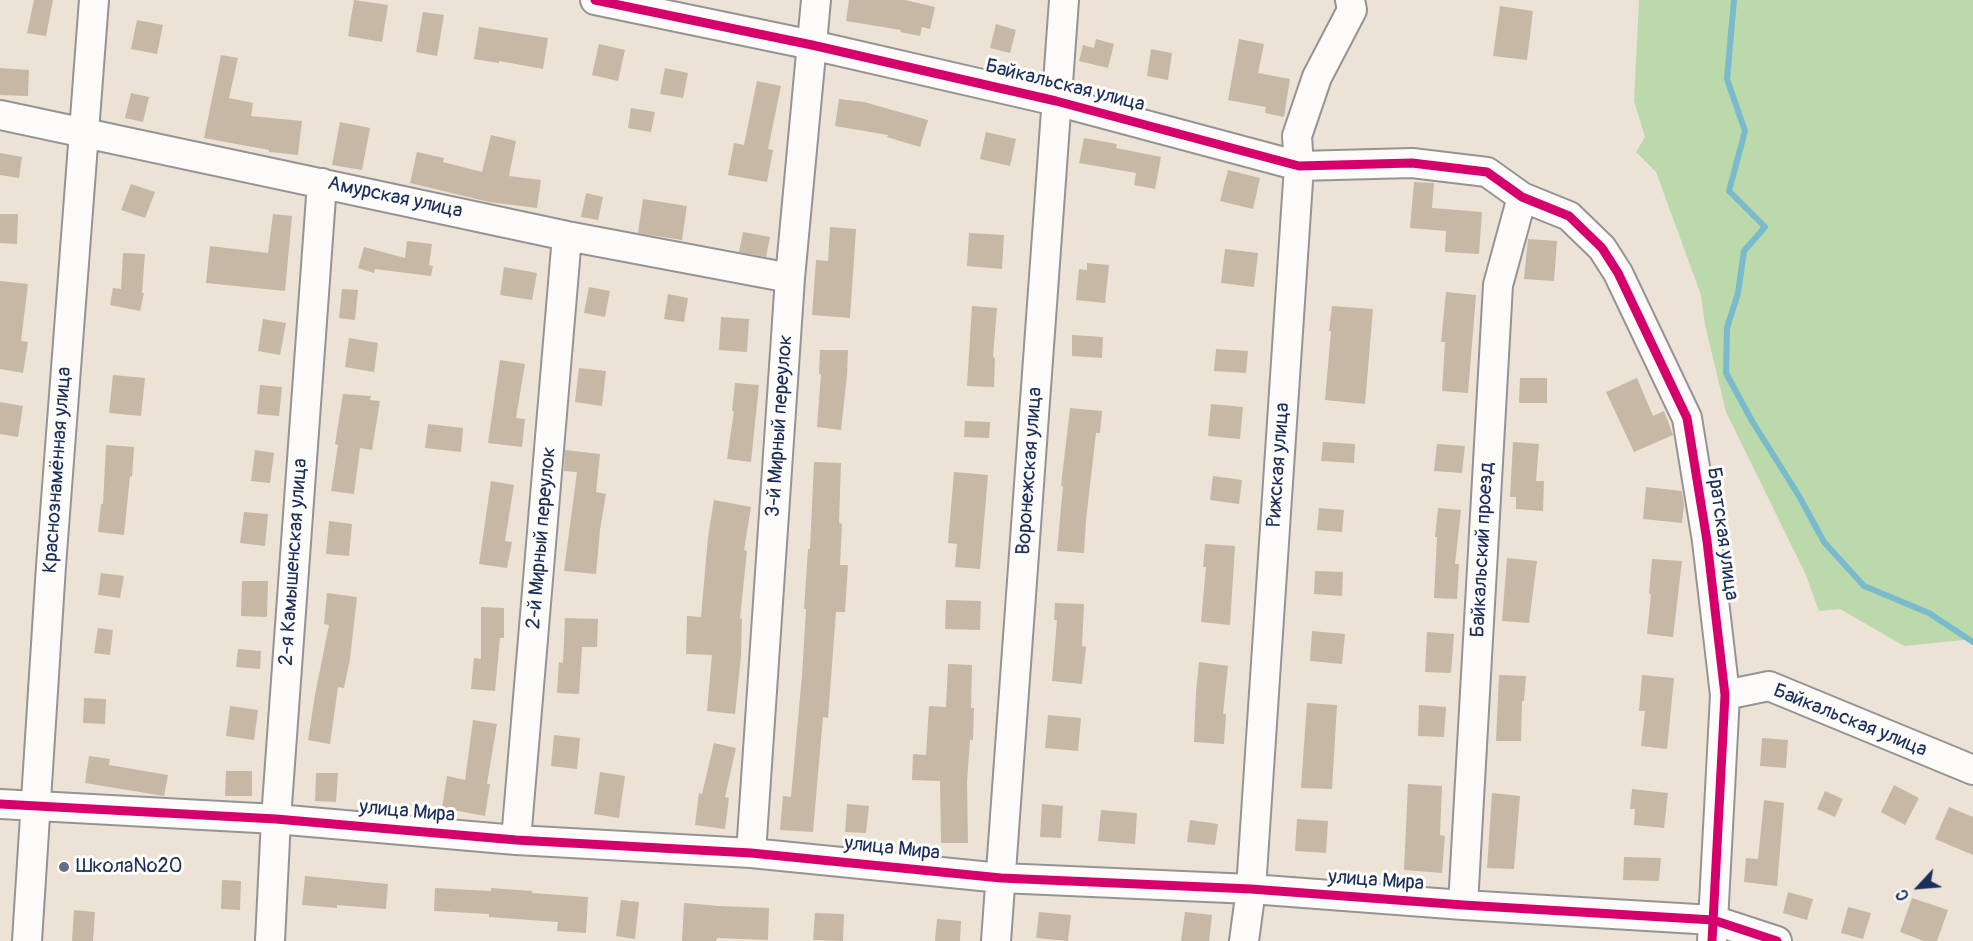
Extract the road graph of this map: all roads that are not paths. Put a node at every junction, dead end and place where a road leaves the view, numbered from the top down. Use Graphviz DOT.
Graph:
graph roads {
  1 [pos="94,0"];
  2 [pos="595,0"];
  3 [pos="816,0"];
  4 [pos="1064,0"];
  5 [pos="1350,0"];
  6 [pos="812,45"];
  7 [pos="1056,101"];
  8 [pos="0,115"];
  9 [pos="82,132"];
  10 [pos="1299,166"];
  11 [pos="321,183"];
  12 [pos="1522,197"];
  13 [pos="567,236"];
  14 [pos="790,278"];
  15 [pos="1725,695"];
  16 [pos="1973,770"];
  17 [pos="0,804"];
  18 [pos="37,807"];
  19 [pos="276,819"];
  20 [pos="516,840"];
  21 [pos="751,853"];
  22 [pos="1001,878"];
  23 [pos="1251,889"];
  24 [pos="1463,905"];
  25 [pos="1713,930"];
  26 [pos="27,941"];
  27 [pos="270,941"];
  28 [pos="996,941"];
  29 [pos="1244,941"];
  30 [pos="1776,941"];
  1 -- 9 [label="street, Краснознамённая улица"];
  2 -- 6 [label="street, Байкальская улица"];
  3 -- 6 [label="street, 3-й Мирный переулок"];
  4 -- 7 [label="street, Воронежская улица"];
  5 -- 10 [label="street, Рижская улица"];
  6 -- 7 [label="street, Байкальская улица"];
  6 -- 14 [label="street, 3-й Мирный переулок"];
  7 -- 10 [label="street, Байкальская улица"];
  7 -- 22 [label="street, Воронежская улица"];
  8 -- 9 [label="street, Амурская улица"];
  9 -- 11 [label="street, Амурская улица"];
  9 -- 18 [label="street, Краснознамённая улица"];
  10 -- 12 [label="street, Байкальская улица"];
  10 -- 23 [label="street, Рижская улица"];
  11 -- 13 [label="street, Амурская улица"];
  11 -- 19 [label="street, 2-я Камышенская улица"];
  12 -- 15 [label="street, Братская улица"];
  12 -- 24 [label="street, Байкальский проезд"];
  13 -- 14 [label="street, Амурская улица"];
  13 -- 20 [label="street, 2-й Мирный переулок"];
  14 -- 21 [label="street, 3-й Мирный переулок"];
  15 -- 16 [label="street, Байкальская улица"];
  15 -- 25 [label="street, Братская улица"];
  17 -- 18 [label="street, улица Мира"];
  18 -- 19 [label="street, улица Мира"];
  18 -- 26 [label="street, Краснознамённая улица"];
  19 -- 20 [label="street, улица Мира"];
  19 -- 27 [label="street, 2-я Камышенская улица"];
  20 -- 21 [label="street, улица Мира"];
  21 -- 22 [label="street, улица Мира"];
  22 -- 23 [label="street, улица Мира"];
  22 -- 28 [label="street, Воронежская улица"];
  23 -- 24 [label="street, улица Мира"];
  23 -- 29 [label="street, Рижская улица"];
  24 -- 25 [label="street, улица Мира"];
  25 -- 30 [label="street, улица Мира"];
}
